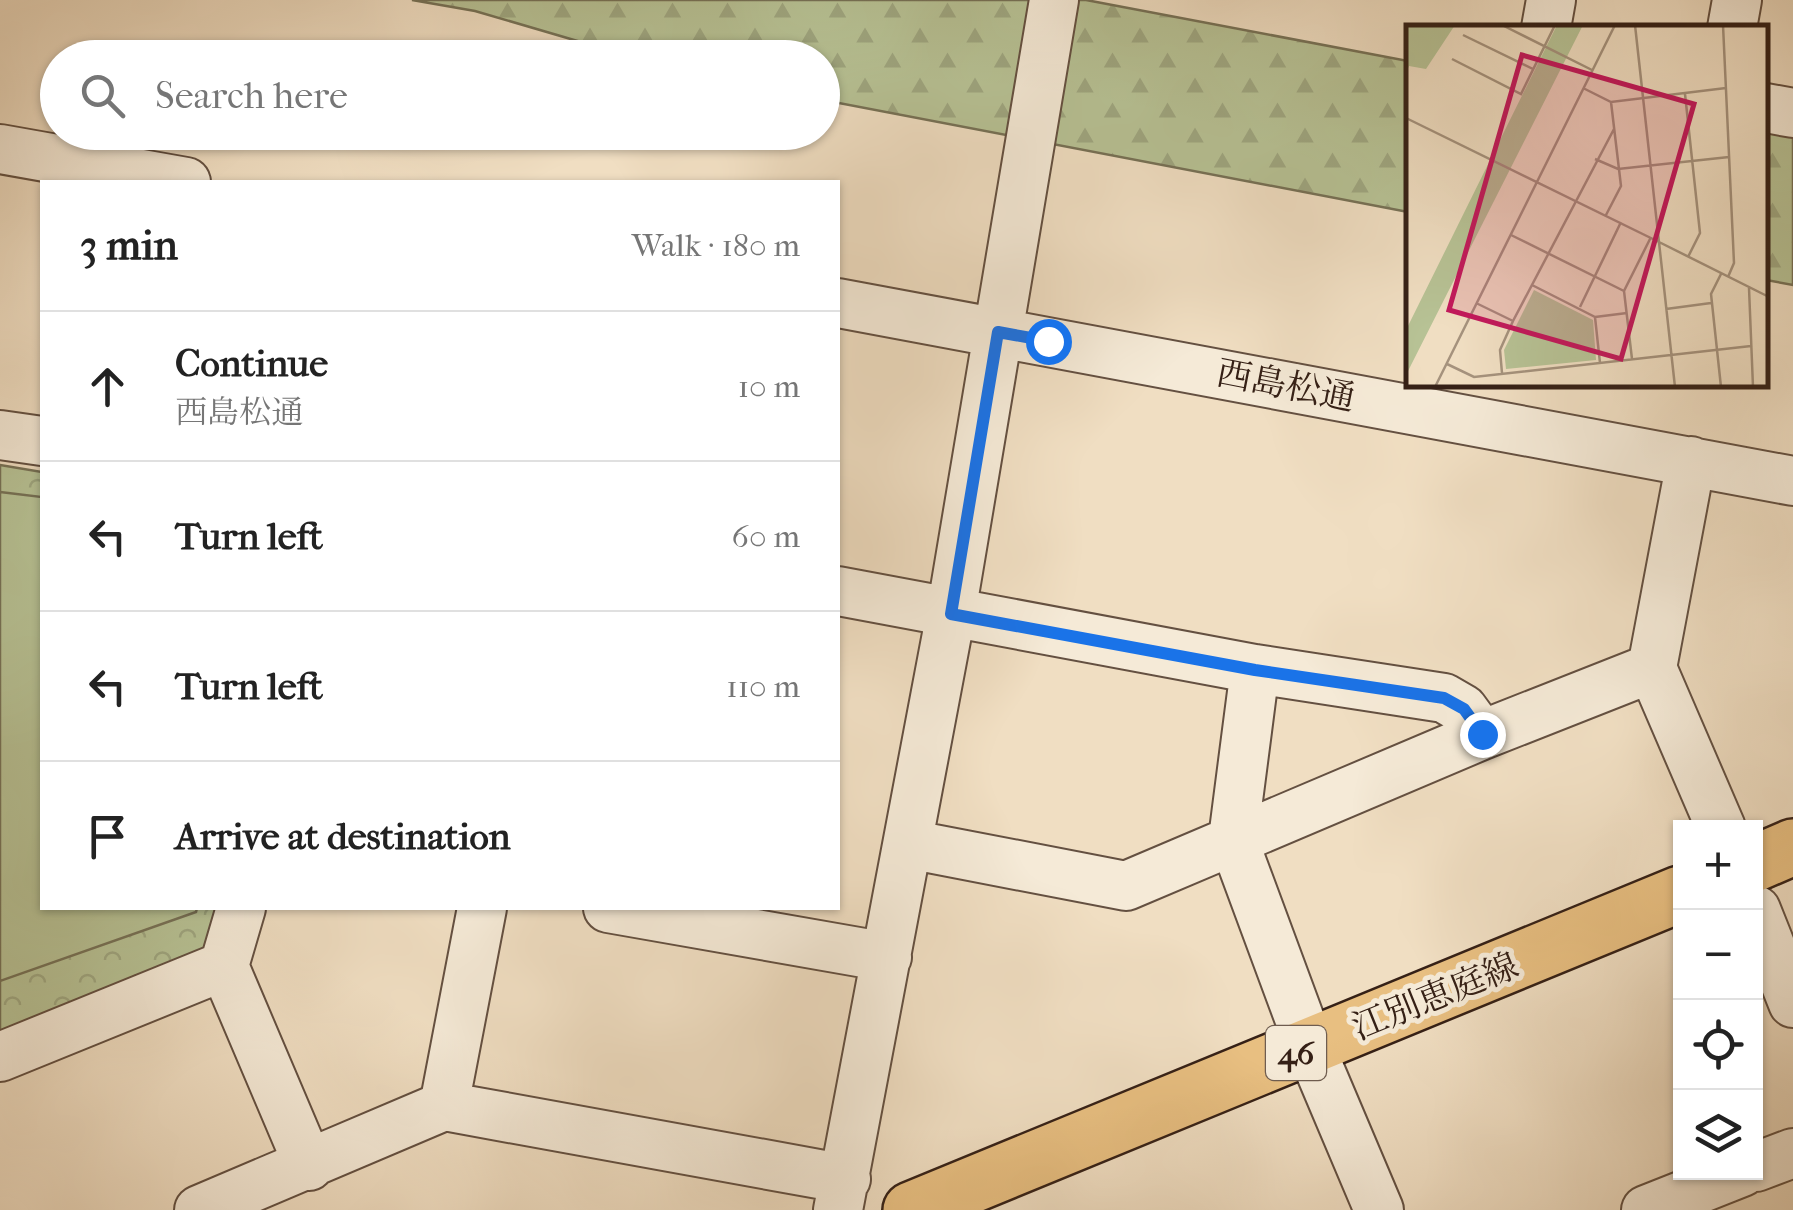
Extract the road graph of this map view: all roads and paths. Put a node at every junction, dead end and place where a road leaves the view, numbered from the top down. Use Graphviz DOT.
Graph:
graph roads {
  1 [pos="1054,0"];
  2 [pos="1552,0"];
  3 [pos="1737,0"];
  4 [pos="1547,25"];
  5 [pos="1733,25"];
  6 [pos="1768,108"];
  7 [pos="1793,113"];
  8 [pos="0,149"];
  9 [pos="92,174"];
  10 [pos="162,180"];
  11 [pos="840,303"];
  12 [pos="998,332"];
  13 [pos="0,435"];
  14 [pos="40,441"];
  15 [pos="1691,462"];
  16 [pos="1793,480"];
  17 [pos="840,591"];
  18 [pos="951,614"];
  19 [pos="1652,668"];
  20 [pos="1255,670"];
  21 [pos="1482,734"];
  22 [pos="1718,820"];
  23 [pos="1232,839"];
  24 [pos="908,844"];
  25 [pos="1793,847"];
  26 [pos="1763,860"];
  27 [pos="1673,897"];
  28 [pos="240,910"];
  29 [pos="482,910"];
  30 [pos="620,910"];
  31 [pos="1763,928"];
  32 [pos="888,956"];
  33 [pos="224,966"];
  34 [pos="1793,1003"];
  35 [pos="1310,1048"];
  36 [pos="0,1057"];
  37 [pos="444,1106"];
  38 [pos="1793,1152"];
  39 [pos="1763,1164"];
  40 [pos="309,1166"];
  41 [pos="1722,1180"];
  42 [pos="842,1194"];
  43 [pos="200,1210"];
  44 [pos="911,1210"];
  45 [pos="1379,1210"];
  46 [pos="1646,1210"];
  1 -- 12 [label="street"];
  2 -- 4 [label="street"];
  3 -- 5 [label="street"];
  6 -- 7 [label="street"];
  8 -- 9 [label="street"];
  9 -- 10 [label="street"];
  11 -- 12 [label="street, 西島松通"];
  12 -- 15 [label="street, 西島松通"];
  12 -- 18 [label="street"];
  13 -- 14 [label="street"];
  15 -- 16 [label="street, 西島松通"];
  15 -- 19 [label="street"];
  17 -- 18 [label="street"];
  18 -- 20 [label="street"];
  18 -- 24 [label="street"];
  19 -- 21 [label="street"];
  19 -- 22 [label="street"];
  20 -- 21 [label="street"];
  20 -- 23 [label="street"];
  21 -- 23 [label="street"];
  23 -- 24 [label="street"];
  23 -- 35 [label="street"];
  24 -- 32 [label="street"];
  25 -- 26 [label="main road"];
  27 -- 35 [label="main road, 江別恵庭線 / 46"];
  28 -- 33 [label="street"];
  29 -- 37 [label="street"];
  30 -- 32 [label="street"];
  31 -- 34 [label="street"];
  32 -- 42 [label="street"];
  33 -- 36 [label="street"];
  33 -- 40 [label="street"];
  35 -- 44 [label="main road, 江別恵庭線 / 46"];
  35 -- 45 [label="street"];
  37 -- 40 [label="street"];
  37 -- 42 [label="street"];
  38 -- 39 [label="street"];
  40 -- 43 [label="street"];
  41 -- 46 [label="street"];
}
